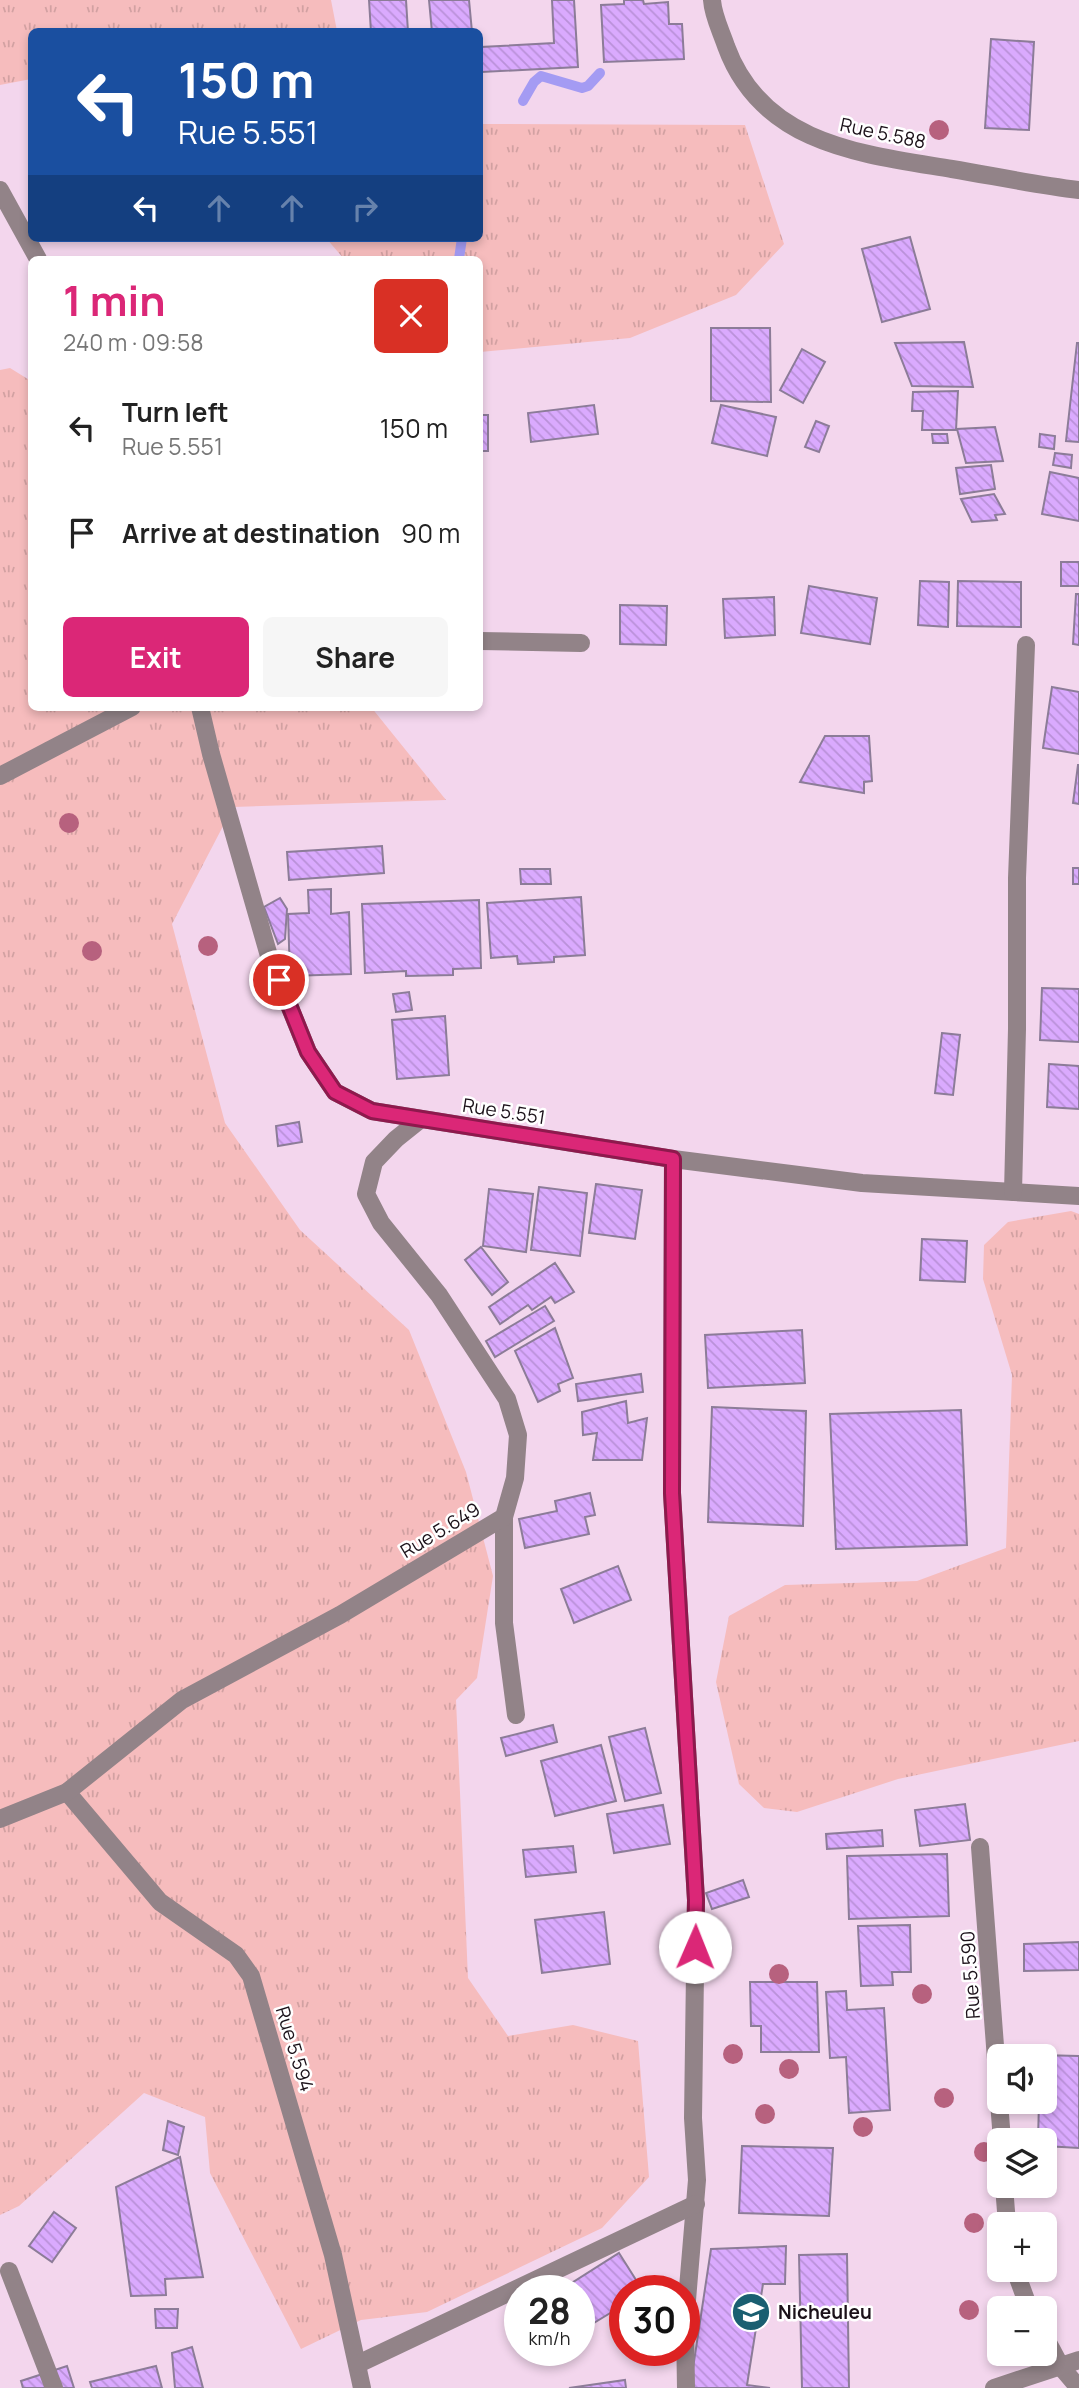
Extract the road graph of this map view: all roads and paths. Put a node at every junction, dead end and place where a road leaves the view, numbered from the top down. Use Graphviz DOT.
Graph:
graph roads {
  1 [pos="712,0"];
  2 [pos="0,190"];
  3 [pos="1079,190"];
  4 [pos="28,241"];
  5 [pos="483,641"];
  6 [pos="581,643"];
  7 [pos="1026,645"];
  8 [pos="124,711"];
  9 [pos="201,711"];
  10 [pos="0,776"];
  11 [pos="421,1119"];
  12 [pos="673,1159"];
  13 [pos="1013,1192"];
  14 [pos="1079,1196"];
  15 [pos="504,1517"];
  16 [pos="516,1715"];
  17 [pos="67,1792"];
  18 [pos="0,1819"];
  19 [pos="980,1847"];
  20 [pos="995,2044"];
  21 [pos="696,2204"];
  22 [pos="9,2271"];
  23 [pos="1079,2360"];
  24 [pos="1057,2361"];
  25 [pos="358,2364"];
  26 [pos="1060,2367"];
  27 [pos="54,2388"];
  28 [pos="362,2388"];
  29 [pos="685,2388"];
  30 [pos="994,2388"];
  31 [pos="1079,2388"];
  1 -- 3 [label="street, Rue 5.588"];
  2 -- 4 [label="street"];
  5 -- 6 [label="street"];
  7 -- 13 [label="street"];
  8 -- 10 [label="street"];
  9 -- 11 [label="street, Rue 5.551"];
  11 -- 12 [label="street, Rue 5.551"];
  11 -- 15 [label="street, Rue 5.649"];
  12 -- 13 [label="street, Rue 5.551"];
  12 -- 21 [label="street"];
  13 -- 14 [label="street, Rue 5.551"];
  15 -- 16 [label="street"];
  15 -- 17 [label="street, Rue 5.649"];
  17 -- 18 [label="street, Rue 5.649"];
  17 -- 25 [label="street, Rue 5.594"];
  19 -- 20 [label="street, Rue 5.590"];
  21 -- 25 [label="street"];
  21 -- 29 [label="street"];
  22 -- 27 [label="street"];
  23 -- 26 [label="street"];
  24 -- 26 [label="street"];
  25 -- 28 [label="street, Rue 5.594"];
  26 -- 30 [label="street"];
  26 -- 31 [label="street"];
}
